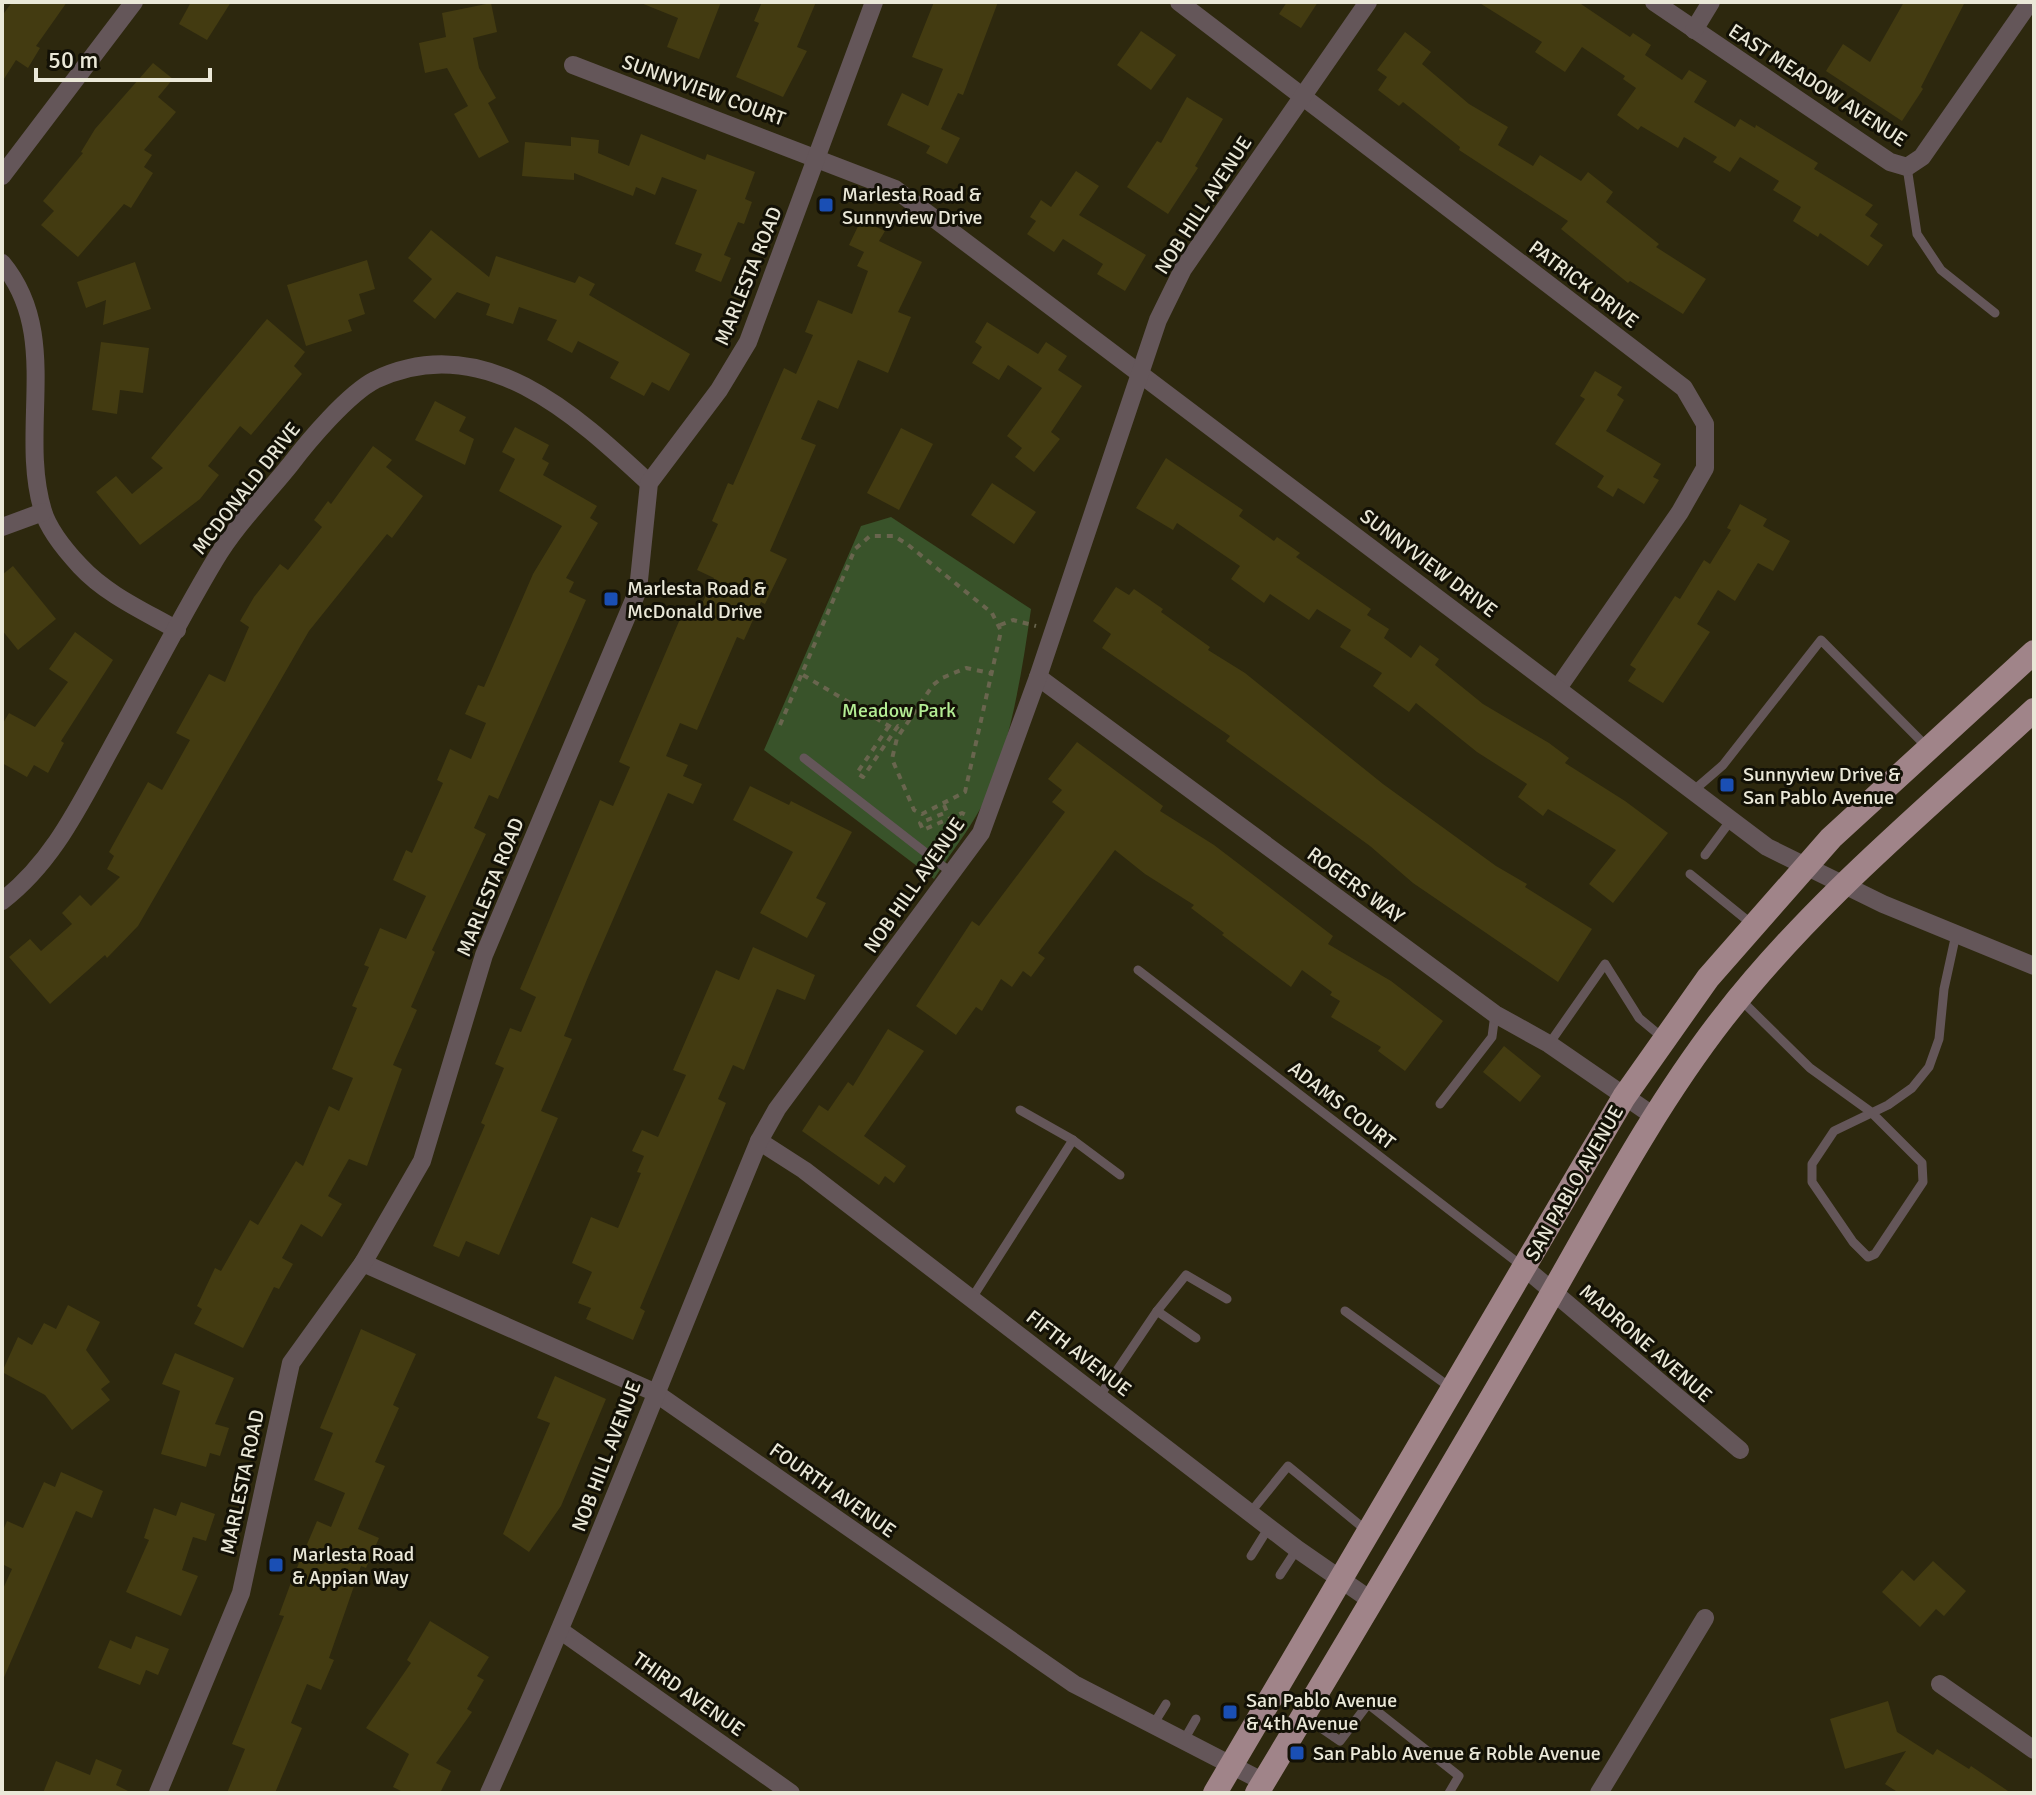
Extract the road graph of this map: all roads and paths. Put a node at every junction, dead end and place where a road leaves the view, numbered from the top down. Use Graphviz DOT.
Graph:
graph roads {
  1 [pos="134,2"];
  2 [pos="874,2"];
  3 [pos="1179,2"];
  4 [pos="1368,2"];
  5 [pos="1654,2"];
  6 [pos="1711,2"];
  7 [pos="2030,2"];
  8 [pos="1694,30"];
  9 [pos="573,65"];
  10 [pos="1302,96"];
  11 [pos="819,157"];
  12 [pos="1907,167"];
  13 [pos="2,176"];
  14 [pos="2,263"];
  15 [pos="1995,313"];
  16 [pos="1141,373"];
  17 [pos="649,483"];
  18 [pos="43,512"];
  19 [pos="2,527"];
  20 [pos="1000,625"];
  21 [pos="177,630"];
  22 [pos="1054,631"];
  23 [pos="2034,652"];
  24 [pos="990,673"];
  25 [pos="802,674"];
  26 [pos="1038,677"];
  27 [pos="1558,688"];
  28 [pos="2034,710"];
  29 [pos="909,721"];
  30 [pos="780,725"];
  31 [pos="889,726"];
  32 [pos="903,729"];
  33 [pos="1929,750"];
  34 [pos="804,758"];
  35 [pos="1693,791"];
  36 [pos="944,805"];
  37 [pos="1731,820"];
  38 [pos="984,823"];
  39 [pos="1705,855"];
  40 [pos="1805,867"];
  41 [pos="953,874"];
  42 [pos="1690,874"];
  43 [pos="1844,885"];
  44 [pos="2,901"];
  45 [pos="1753,926"];
  46 [pos="1956,934"];
  47 [pos="2034,966"];
  48 [pos="1138,970"];
  49 [pos="1739,998"];
  50 [pos="1495,1014"];
  51 [pos="1663,1038"];
  52 [pos="1549,1044"];
  53 [pos="1624,1097"];
  54 [pos="1440,1104"];
  55 [pos="1020,1110"];
  56 [pos="1871,1112"];
  57 [pos="1655,1117"];
  58 [pos="1073,1140"];
  59 [pos="759,1141"];
  60 [pos="1120,1175"];
  61 [pos="363,1263"];
  62 [pos="1525,1268"];
  63 [pos="1553,1291"];
  64 [pos="972,1298"];
  65 [pos="1227,1299"];
  66 [pos="1157,1311"];
  67 [pos="1345,1311"];
  68 [pos="1196,1338"];
  69 [pos="1454,1390"];
  70 [pos="654,1392"];
  71 [pos="1099,1397"];
  72 [pos="1740,1450"];
  73 [pos="1250,1513"];
  74 [pos="1269,1527"];
  75 [pos="1370,1533"];
  76 [pos="1297,1549"];
  77 [pos="1251,1556"];
  78 [pos="1280,1575"];
  79 [pos="1341,1580"];
  80 [pos="1372,1601"];
  81 [pos="1705,1618"];
  82 [pos="561,1631"];
  83 [pos="1940,1684"];
  84 [pos="1166,1704"];
  85 [pos="1304,1716"];
  86 [pos="1196,1719"];
  87 [pos="1153,1725"];
  88 [pos="1184,1740"];
  89 [pos="2034,1750"];
  90 [pos="1232,1765"];
  91 [pos="1260,1788"];
  92 [pos="158,1793"];
  93 [pos="489,1793"];
  94 [pos="791,1793"];
  95 [pos="1215,1793"];
  96 [pos="1449,1793"];
  97 [pos="1599,1793"];
  1 -- 13 [label="street"];
  2 -- 11 [label="street, MARLESTA ROAD"];
  3 -- 10 [label="street, PATRICK DRIVE"];
  4 -- 10 [label="street, NOB HILL AVENUE"];
  5 -- 8 [label="street, EAST MEADOW AVENUE"];
  6 -- 8 [label="street"];
  7 -- 12 [label="street, EAST MEADOW AVENUE"];
  8 -- 12 [label="street, EAST MEADOW AVENUE"];
  9 -- 11 [label="street, SUNNYVIEW COURT"];
  10 -- 16 [label="street, NOB HILL AVENUE"];
  10 -- 27 [label="street, PATRICK DRIVE"];
  11 -- 16 [label="street, SUNNYVIEW DRIVE"];
  11 -- 17 [label="street, MARLESTA ROAD"];
  12 -- 15 [label="lane"];
  14 -- 18 [label="street"];
  16 -- 22 [label="street, NOB HILL AVENUE"];
  16 -- 27 [label="street, SUNNYVIEW DRIVE"];
  17 -- 21 [label="street, MCDONALD DRIVE"];
  17 -- 61 [label="street, MARLESTA ROAD"];
  18 -- 19 [label="street"];
  18 -- 21 [label="street"];
  20 -- 22 [label="path"];
  20 -- 24 [label="path"];
  20 -- 25 [label="path"];
  21 -- 44 [label="street, MCDONALD DRIVE"];
  22 -- 26 [label="street, NOB HILL AVENUE"];
  23 -- 33 [label="main road, SAN PABLO AVENUE"];
  24 -- 29 [label="path"];
  24 -- 36 [label="path"];
  25 -- 30 [label="path"];
  25 -- 31 [label="path"];
  26 -- 38 [label="street, NOB HILL AVENUE"];
  26 -- 50 [label="street, ROGERS WAY"];
  27 -- 35 [label="street, SUNNYVIEW DRIVE"];
  28 -- 43 [label="main road, SAN PABLO AVENUE"];
  29 -- 31 [label="path"];
  29 -- 32 [label="path"];
  31 -- 32 [label="path"];
  32 -- 36 [label="path"];
  33 -- 35 [label="lane"];
  33 -- 40 [label="main road, SAN PABLO AVENUE"];
  34 -- 41 [label="lane"];
  35 -- 37 [label="street, SUNNYVIEW DRIVE"];
  36 -- 38 [label="path"];
  37 -- 39 [label="lane"];
  37 -- 40 [label="street, SUNNYVIEW DRIVE"];
  38 -- 41 [label="street, NOB HILL AVENUE"];
  40 -- 43 [label="street, SUNNYVIEW DRIVE"];
  40 -- 45 [label="main road, SAN PABLO AVENUE"];
  41 -- 59 [label="street, NOB HILL AVENUE"];
  42 -- 45 [label="lane"];
  43 -- 46 [label="street, SUNNYVIEW DRIVE"];
  43 -- 49 [label="main road, SAN PABLO AVENUE"];
  45 -- 51 [label="main road, SAN PABLO AVENUE"];
  46 -- 47 [label="street, SUNNYVIEW DRIVE"];
  46 -- 56 [label="lane"];
  48 -- 62 [label="lane, ADAMS COURT"];
  49 -- 56 [label="lane"];
  49 -- 57 [label="main road, SAN PABLO AVENUE"];
  50 -- 52 [label="street, ROGERS WAY"];
  50 -- 54 [label="lane"];
  51 -- 52 [label="lane"];
  51 -- 53 [label="main road, SAN PABLO AVENUE"];
  52 -- 53 [label="street, ROGERS WAY"];
  53 -- 57 [label="street, ROGERS WAY"];
  53 -- 62 [label="main road, SAN PABLO AVENUE"];
  55 -- 58 [label="lane"];
  56 -- 56 [label="lane"];
  57 -- 63 [label="main road, SAN PABLO AVENUE"];
  58 -- 60 [label="lane"];
  58 -- 64 [label="lane"];
  59 -- 64 [label="street, FIFTH AVENUE"];
  59 -- 70 [label="street, NOB HILL AVENUE"];
  61 -- 70 [label="street, FOURTH AVENUE"];
  61 -- 92 [label="street, MARLESTA ROAD"];
  62 -- 63 [label="street, MADRONE AVENUE"];
  62 -- 69 [label="main road, SAN PABLO AVENUE"];
  63 -- 72 [label="street, MADRONE AVENUE"];
  63 -- 80 [label="main road, SAN PABLO AVENUE"];
  64 -- 71 [label="street, FIFTH AVENUE"];
  65 -- 66 [label="lane"];
  66 -- 68 [label="lane"];
  66 -- 71 [label="lane"];
  67 -- 69 [label="lane"];
  69 -- 75 [label="main road, SAN PABLO AVENUE"];
  70 -- 82 [label="street, NOB HILL AVENUE"];
  70 -- 87 [label="street, FOURTH AVENUE"];
  71 -- 73 [label="street, FIFTH AVENUE"];
  73 -- 74 [label="street, FIFTH AVENUE"];
  73 -- 75 [label="lane"];
  74 -- 76 [label="street, FIFTH AVENUE"];
  74 -- 77 [label="lane"];
  75 -- 79 [label="main road, SAN PABLO AVENUE"];
  76 -- 78 [label="lane"];
  76 -- 79 [label="street, FIFTH AVENUE"];
  79 -- 80 [label="street, FIFTH AVENUE"];
  79 -- 90 [label="main road, SAN PABLO AVENUE"];
  80 -- 85 [label="main road, SAN PABLO AVENUE"];
  81 -- 97 [label="street"];
  82 -- 93 [label="street, NOB HILL AVENUE"];
  82 -- 94 [label="street, THIRD AVENUE"];
  83 -- 89 [label="street"];
  84 -- 87 [label="lane"];
  85 -- 91 [label="main road, SAN PABLO AVENUE"];
  85 -- 96 [label="lane"];
  86 -- 88 [label="lane"];
  87 -- 88 [label="street, FOURTH AVENUE"];
  88 -- 90 [label="street, FOURTH AVENUE"];
  90 -- 91 [label="street, FOURTH AVENUE"];
  90 -- 95 [label="main road, SAN PABLO AVENUE"];
}
